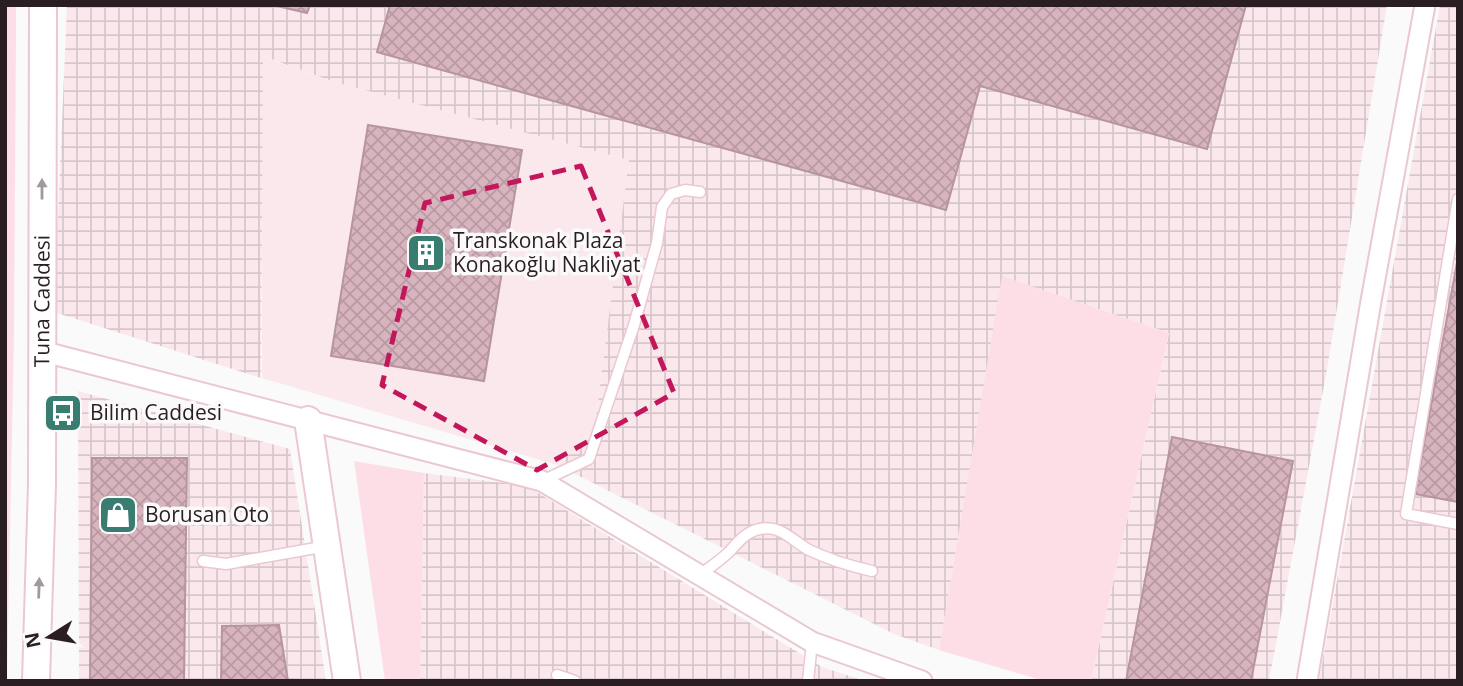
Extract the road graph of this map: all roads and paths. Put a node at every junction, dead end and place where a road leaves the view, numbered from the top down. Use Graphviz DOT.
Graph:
graph roads {
  1 [pos="43,5"];
  2 [pos="1425,5"];
  3 [pos="700,192"];
  4 [pos="1458,199"];
  5 [pos="41,351"];
  6 [pos="308,420"];
  7 [pos="542,481"];
  8 [pos="1458,524"];
  9 [pos="327,546"];
  10 [pos="203,561"];
  11 [pos="872,570"];
  12 [pos="700,575"];
  13 [pos="811,642"];
  14 [pos="557,675"];
  15 [pos="36,681"];
  16 [pos="346,681"];
  17 [pos="575,681"];
  18 [pos="808,681"];
  19 [pos="922,681"];
  20 [pos="1307,681"];
  5 -- 1 [label="main road, Tuna Caddesi, one-way"];
  2 -- 20 [label="street"];
  3 -- 7 [label="lane"];
  4 -- 8 [label="lane"];
  5 -- 6 [label="street"];
  15 -- 5 [label="main road, Tuna Caddesi, one-way"];
  6 -- 7 [label="street"];
  6 -- 9 [label="main road"];
  7 -- 12 [label="street"];
  9 -- 10 [label="lane"];
  9 -- 16 [label="main road"];
  11 -- 12 [label="lane"];
  12 -- 13 [label="street"];
  13 -- 18 [label="lane"];
  13 -- 19 [label="street"];
  14 -- 17 [label="lane"];
}
